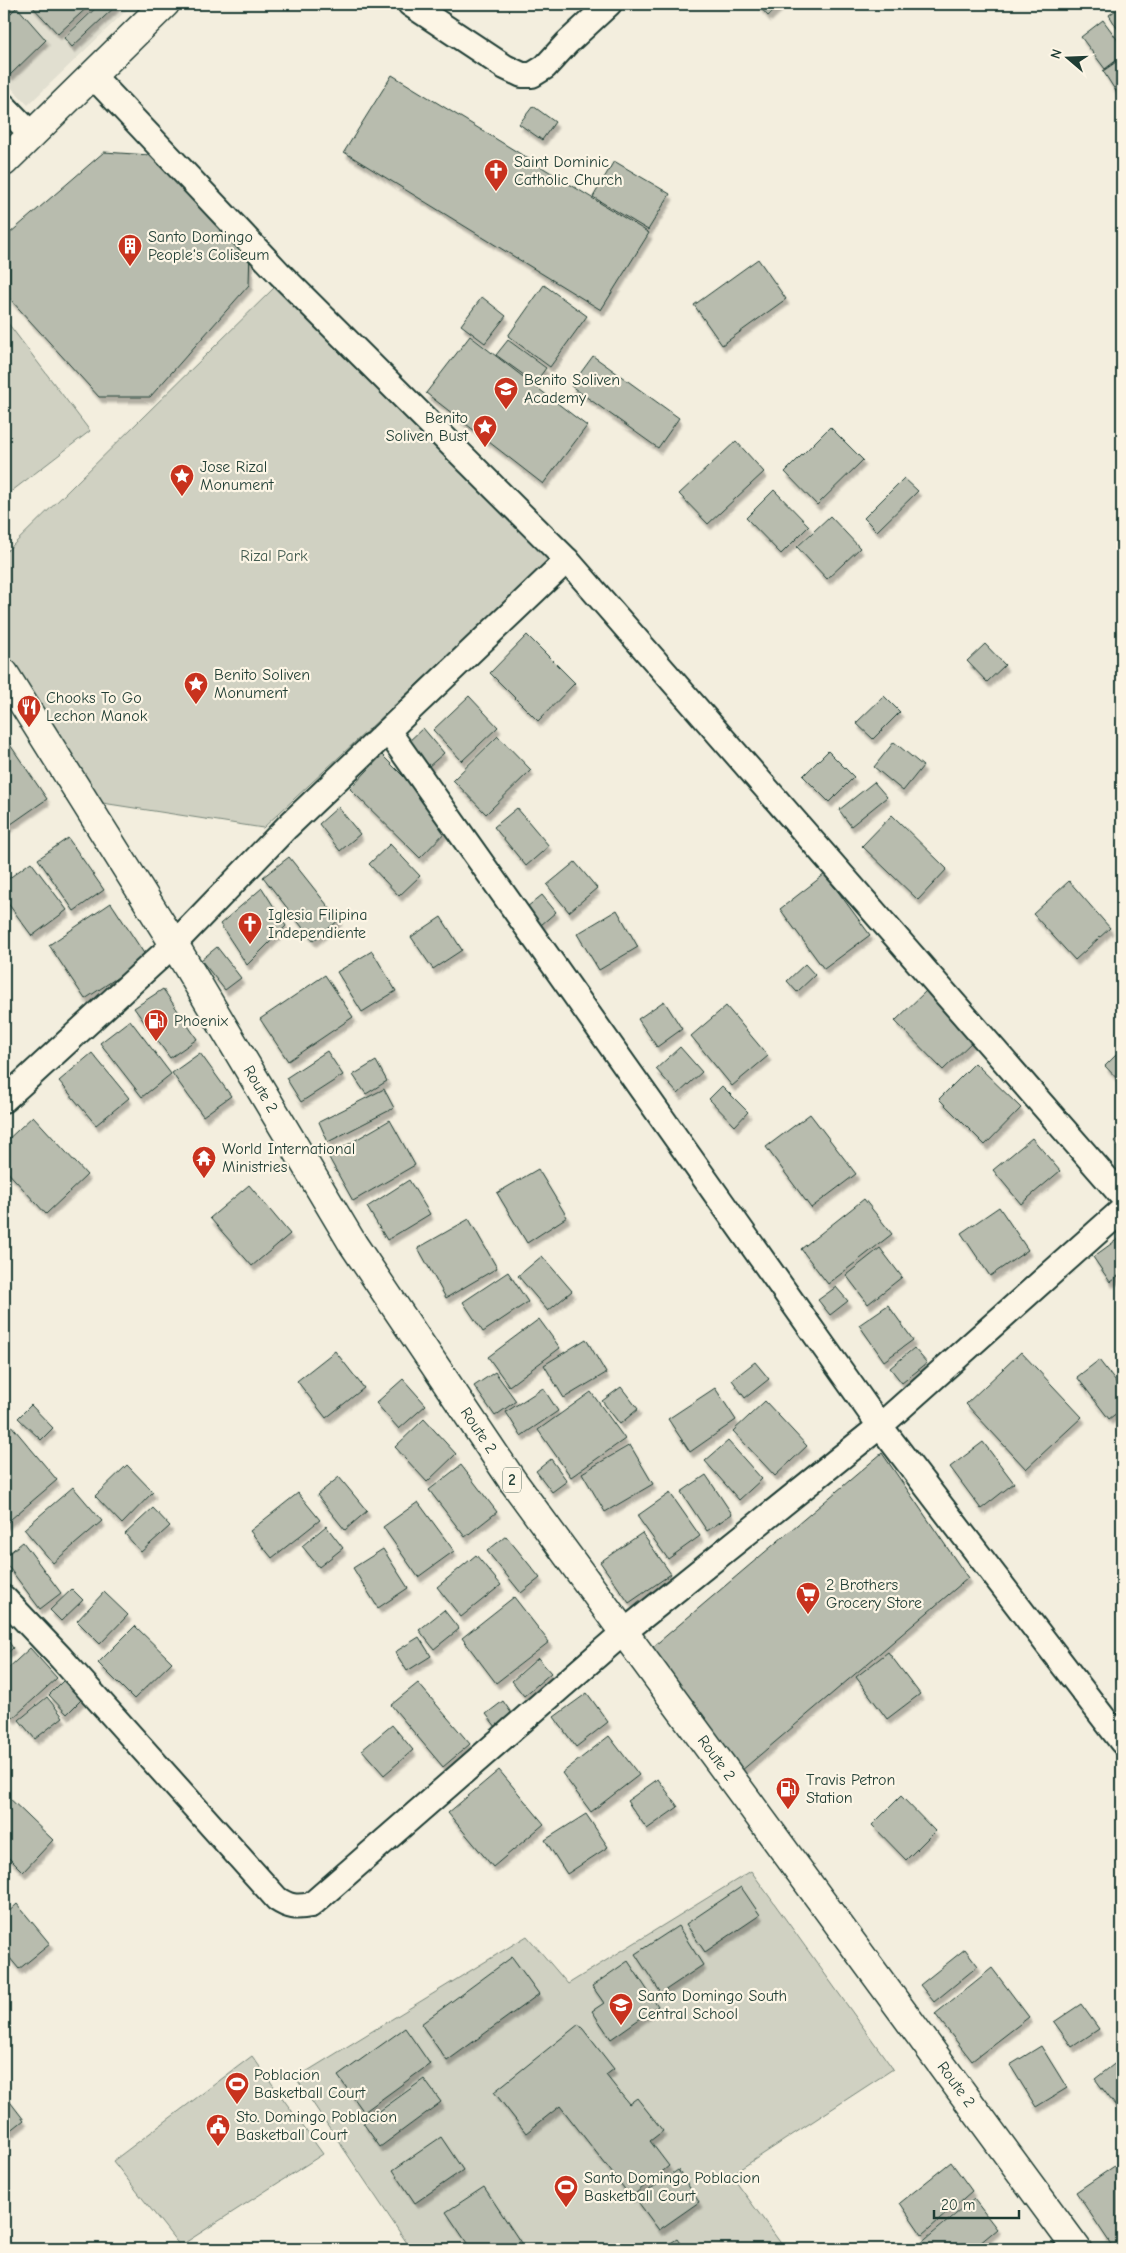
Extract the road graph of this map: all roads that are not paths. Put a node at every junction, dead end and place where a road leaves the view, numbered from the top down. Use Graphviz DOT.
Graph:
graph roads {
  1 [pos="165,4"];
  2 [pos="410,4"];
  3 [pos="609,4"];
  4 [pos="93,76"];
  5 [pos="4,106"];
  6 [pos="31,134"];
  7 [pos="4,162"];
  8 [pos="567,560"];
  9 [pos="4,673"];
  10 [pos="388,731"];
  11 [pos="174,944"];
  12 [pos="4,1100"];
  13 [pos="1122,1196"];
  14 [pos="1122,1210"];
  15 [pos="880,1426"];
  16 [pos="4,1598"];
  17 [pos="624,1632"];
  18 [pos="1122,1742"];
  19 [pos="1077,2249"];
  1 -- 4 [label="main road"];
  2 -- 3 [label="street"];
  4 -- 6 [label="main road"];
  4 -- 8 [label="street"];
  5 -- 6 [label="street"];
  6 -- 7 [label="main road"];
  8 -- 10 [label="street"];
  8 -- 13 [label="street"];
  9 -- 11 [label="main road, Route 2 / 2"];
  10 -- 11 [label="street"];
  10 -- 15 [label="street"];
  11 -- 12 [label="street"];
  11 -- 17 [label="main road, Route 2 / 2"];
  14 -- 15 [label="street"];
  15 -- 17 [label="street"];
  15 -- 18 [label="street"];
  16 -- 17 [label="street"];
  17 -- 19 [label="main road, Route 2 / 2"];
}
